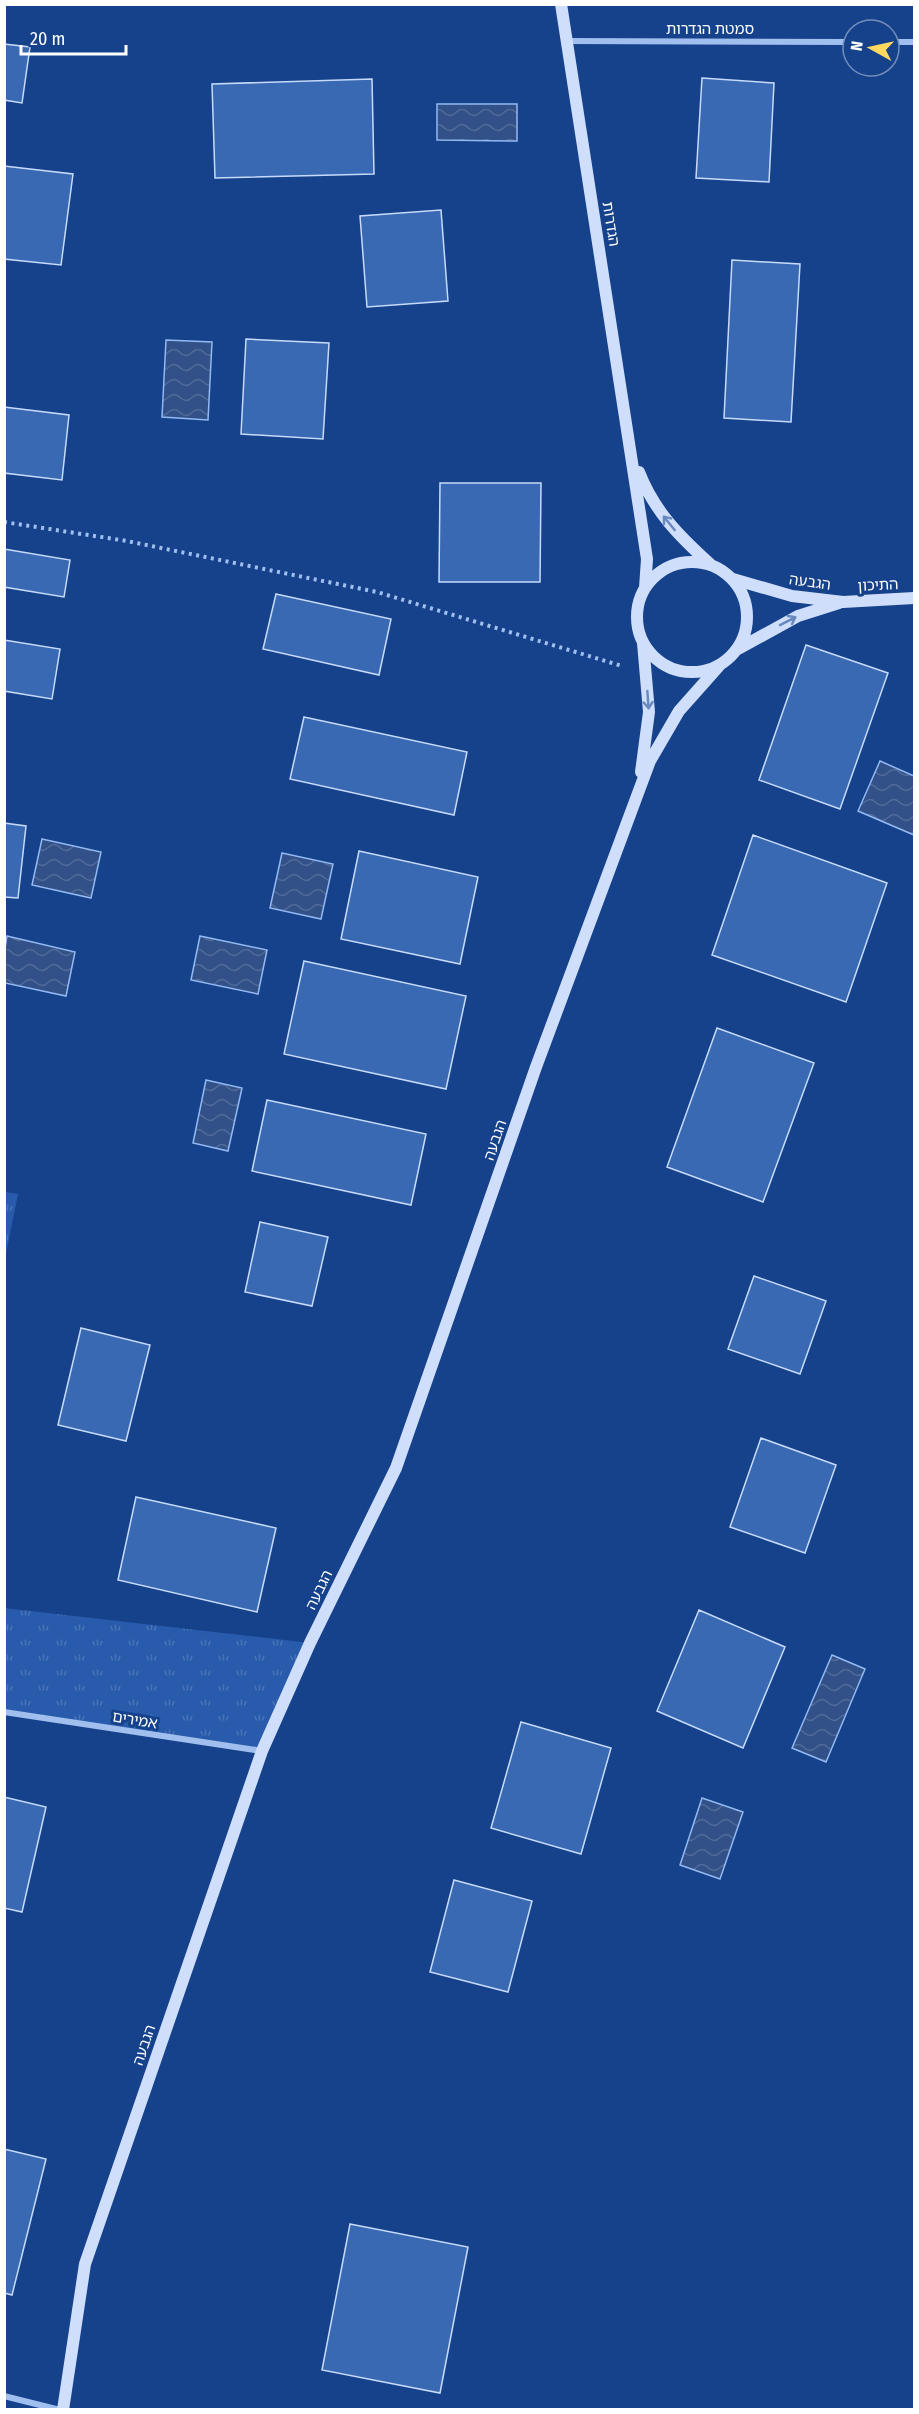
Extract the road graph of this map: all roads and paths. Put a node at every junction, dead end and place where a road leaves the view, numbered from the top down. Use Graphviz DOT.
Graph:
graph roads {
  1 [pos="561,4"];
  2 [pos="567,41"];
  3 [pos="841,42"];
  4 [pos="631,448"];
  5 [pos="4,522"];
  6 [pos="710,564"];
  7 [pos="731,578"];
  8 [pos="645,588"];
  9 [pos="915,598"];
  10 [pos="843,602"];
  11 [pos="643,642"];
  12 [pos="737,649"];
  13 [pos="719,666"];
  14 [pos="646,673"];
  15 [pos="638,794"];
  16 [pos="4,1712"];
  17 [pos="262,1751"];
  18 [pos="4,2396"];
  19 [pos="62,2409"];
  1 -- 2 [label="street, הגדרות"];
  2 -- 3 [label="street, סמטת הגדרות"];
  2 -- 4 [label="street, הגדרות"];
  6 -- 4 [label="street, הגדרות, one-way"];
  4 -- 8 [label="street, הגדרות"];
  5 -- 14 [label="path"];
  6 -- 7 [label="street"];
  6 -- 8 [label="street"];
  7 -- 10 [label="street, הגבעה"];
  7 -- 12 [label="street"];
  8 -- 11 [label="street"];
  9 -- 10 [label="street, התיכון"];
  12 -- 10 [label="street, הגבעה, one-way"];
  11 -- 13 [label="street"];
  11 -- 14 [label="street, הגבעה"];
  12 -- 13 [label="street"];
  13 -- 15 [label="street, הגבעה"];
  14 -- 15 [label="street, הגבעה, one-way"];
  15 -- 17 [label="street, הגבעה"];
  16 -- 17 [label="street, אמירים"];
  17 -- 19 [label="street, הגבעה"];
  18 -- 19 [label="street"];
}
